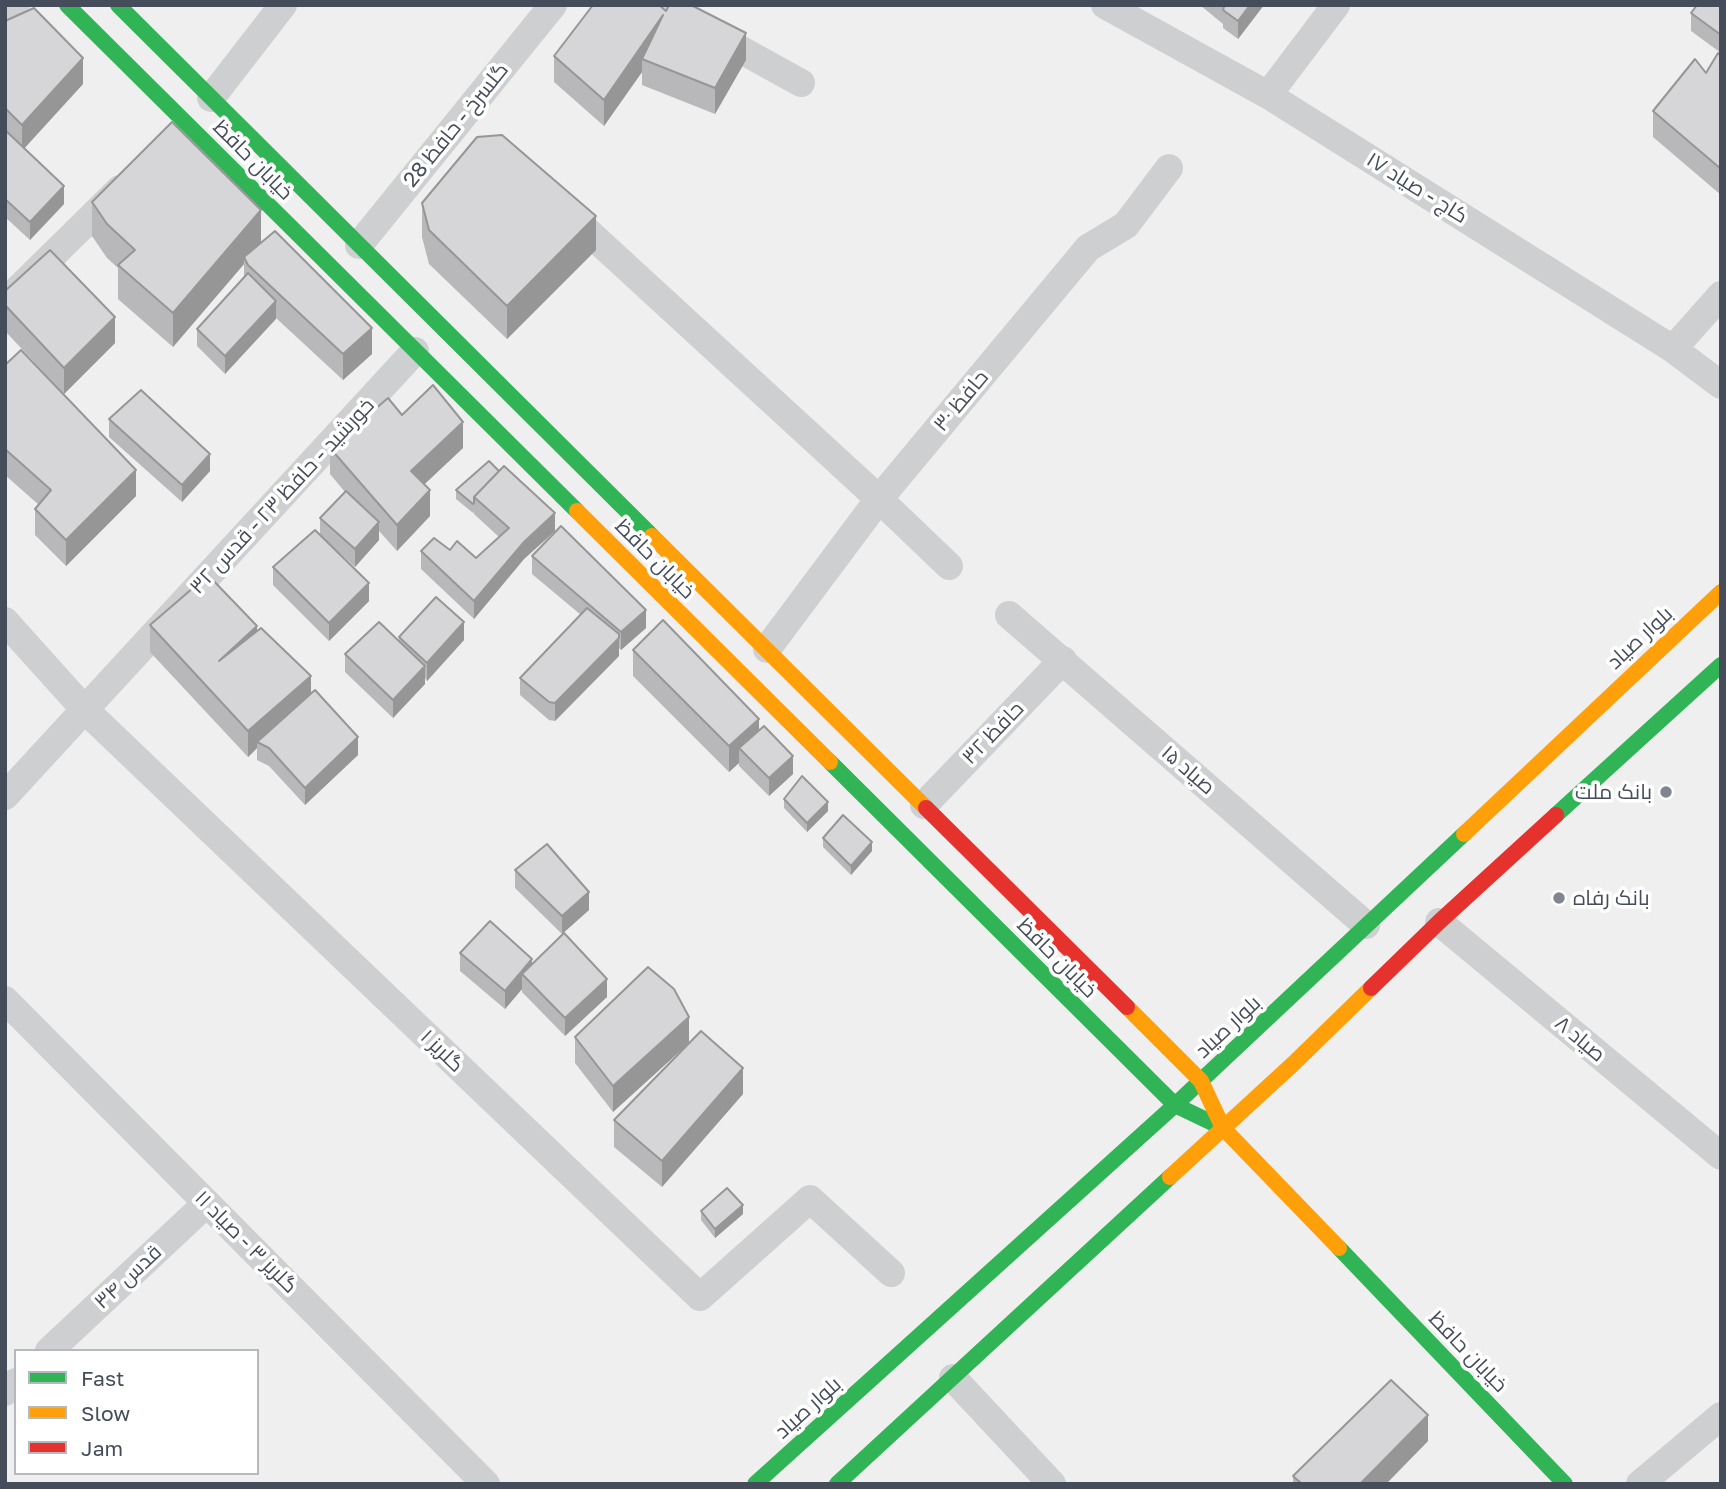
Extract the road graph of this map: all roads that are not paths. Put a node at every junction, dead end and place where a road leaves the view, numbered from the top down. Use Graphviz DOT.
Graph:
graph roads {
  1 [pos="16,5"];
  2 [pos="67,5"];
  3 [pos="118,5"];
  4 [pos="283,5"];
  5 [pos="553,5"];
  6 [pos="667,5"];
  7 [pos="1105,5"];
  8 [pos="1336,5"];
  9 [pos="5,16"];
  10 [pos="801,83"];
  11 [pos="1268,94"];
  12 [pos="211,98"];
  13 [pos="1169,168"];
  14 [pos="139,170"];
  15 [pos="585,229"];
  16 [pos="359,245"];
  17 [pos="1721,295"];
  18 [pos="5,302"];
  19 [pos="1673,349"];
  20 [pos="415,351"];
  21 [pos="1721,386"];
  22 [pos="879,499"];
  23 [pos="948,566"];
  24 [pos="1721,592"];
  25 [pos="1009,615"];
  26 [pos="5,621"];
  27 [pos="767,649"];
  28 [pos="1063,660"];
  29 [pos="1721,665"];
  30 [pos="85,710"];
  31 [pos="5,796"];
  32 [pos="924,805"];
  33 [pos="1439,922"];
  34 [pos="1366,925"];
  35 [pos="5,1000"];
  36 [pos="1201,1081"];
  37 [pos="1175,1105"];
  38 [pos="1223,1128"];
  39 [pos="1721,1156"];
  40 [pos="208,1203"];
  41 [pos="891,1273"];
  42 [pos="52,1349"];
  43 [pos="953,1378"];
  44 [pos="1721,1416"];
  45 [pos="486,1484"];
  46 [pos="755,1484"];
  47 [pos="837,1484"];
  48 [pos="1052,1484"];
  49 [pos="1566,1484"];
  50 [pos="1640,1484"];
  1 -- 9 [label="street"];
  2 -- 20 [label="main road, خیابان حافظ"];
  3 -- 12 [label="main road, خیابان حافظ"];
  4 -- 12 [label="street"];
  5 -- 16 [label="street, گلسرخ - حافظ 28"];
  6 -- 10 [label="street"];
  7 -- 11 [label="street, کاج - صیاد ۱۷"];
  8 -- 11 [label="street"];
  11 -- 19 [label="street, کاج - صیاد ۱۷"];
  12 -- 16 [label="main road, خیابان حافظ"];
  13 -- 22 [label="street, حافظ ۳۰"];
  14 -- 18 [label="street"];
  15 -- 22 [label="street"];
  16 -- 27 [label="main road, خیابان حافظ"];
  17 -- 19 [label="street"];
  19 -- 21 [label="street, کاج - صیاد ۱۷"];
  20 -- 30 [label="street, خورشید - حافظ ۲۳ - قدس ۳۲"];
  20 -- 37 [label="main road, خیابان حافظ"];
  22 -- 23 [label="street"];
  22 -- 27 [label="street, حافظ ۳۰"];
  24 -- 34 [label="main road, بلوار صیاد"];
  25 -- 28 [label="street, صیاد ۱۵"];
  26 -- 30 [label="street, گلریز ۱"];
  27 -- 32 [label="main road, خیابان حافظ"];
  28 -- 32 [label="street, حافظ ۳۲"];
  28 -- 34 [label="street, صیاد ۱۵"];
  29 -- 33 [label="main road"];
  30 -- 31 [label="street, خورشید - حافظ ۲۳ - قدس ۳۲"];
  30 -- 41 [label="street, گلریز ۱"];
  32 -- 36 [label="main road, خیابان حافظ"];
  33 -- 38 [label="main road"];
  33 -- 39 [label="street, صیاد ۸"];
  34 -- 36 [label="main road, بلوار صیاد"];
  35 -- 40 [label="street, گلریز ۳ - صیاد ۱۱"];
  36 -- 37 [label="main road, بلوار صیاد"];
  36 -- 38 [label="main road, خیابان حافظ"];
  37 -- 38 [label="main road, خیابان حافظ"];
  37 -- 46 [label="main road, بلوار صیاد"];
  38 -- 43 [label="main road"];
  38 -- 49 [label="main road, خیابان حافظ"];
  40 -- 42 [label="street, قدس ۳۴"];
  40 -- 45 [label="street, گلریز ۳ - صیاد ۱۱"];
  43 -- 47 [label="main road"];
  43 -- 48 [label="street"];
  44 -- 50 [label="street"];
}
